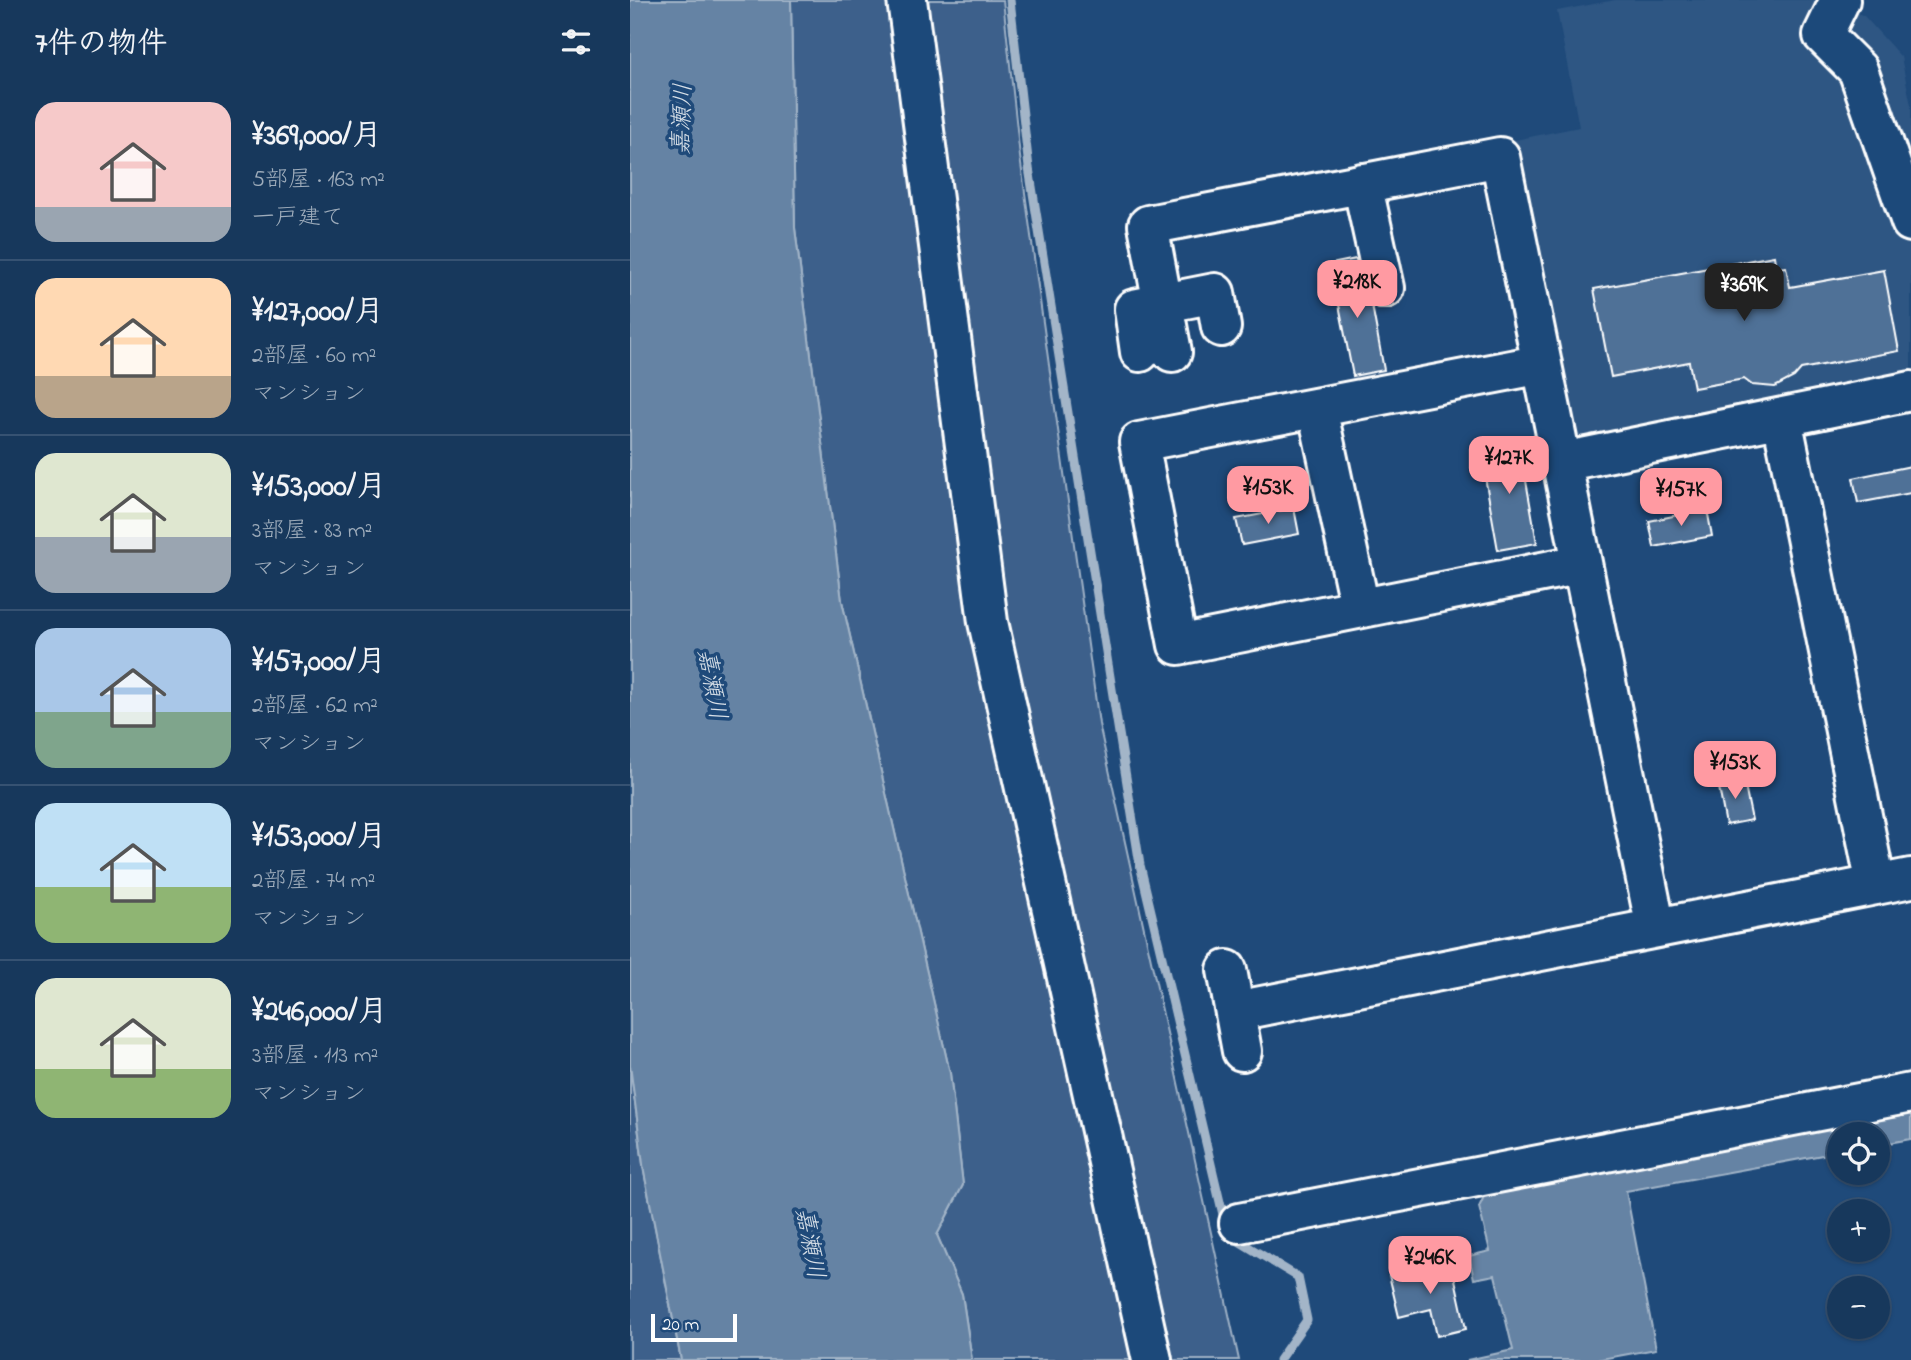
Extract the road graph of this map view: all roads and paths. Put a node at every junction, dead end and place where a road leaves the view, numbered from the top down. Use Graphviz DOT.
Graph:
graph roads {
  1 [pos="907,0"];
  2 [pos="1839,2"];
  3 [pos="1362,183"];
  4 [pos="1910,213"];
  5 [pos="1385,288"];
  6 [pos="1163,303"];
  7 [pos="1221,327"];
  8 [pos="1156,352"];
  9 [pos="1542,364"];
  10 [pos="1911,391"];
  11 [pos="1317,408"];
  12 [pos="1782,418"];
  13 [pos="1562,462"];
  14 [pos="1582,564"];
  15 [pos="1360,608"];
  16 [pos="1894,882"];
  17 [pos="1654,919"];
  18 [pos="1227,970"];
  19 [pos="1236,1011"];
  20 [pos="1242,1051"];
  21 [pos="1911,1093"];
  22 [pos="1240,1223"];
  23 [pos="1152,1360"];
  1 -- 23 [label="street"];
  2 -- 4 [label="street"];
  3 -- 5 [label="street"];
  3 -- 6 [label="street"];
  3 -- 9 [label="street"];
  6 -- 7 [label="street"];
  6 -- 8 [label="street"];
  9 -- 11 [label="street"];
  9 -- 13 [label="street"];
  10 -- 12 [label="street"];
  11 -- 15 [label="street"];
  11 -- 15 [label="street"];
  12 -- 13 [label="street"];
  12 -- 16 [label="street"];
  13 -- 14 [label="street"];
  14 -- 15 [label="street"];
  14 -- 17 [label="street"];
  16 -- 19 [label="street"];
  18 -- 19 [label="street"];
  19 -- 20 [label="street"];
  21 -- 22 [label="street"];
}
